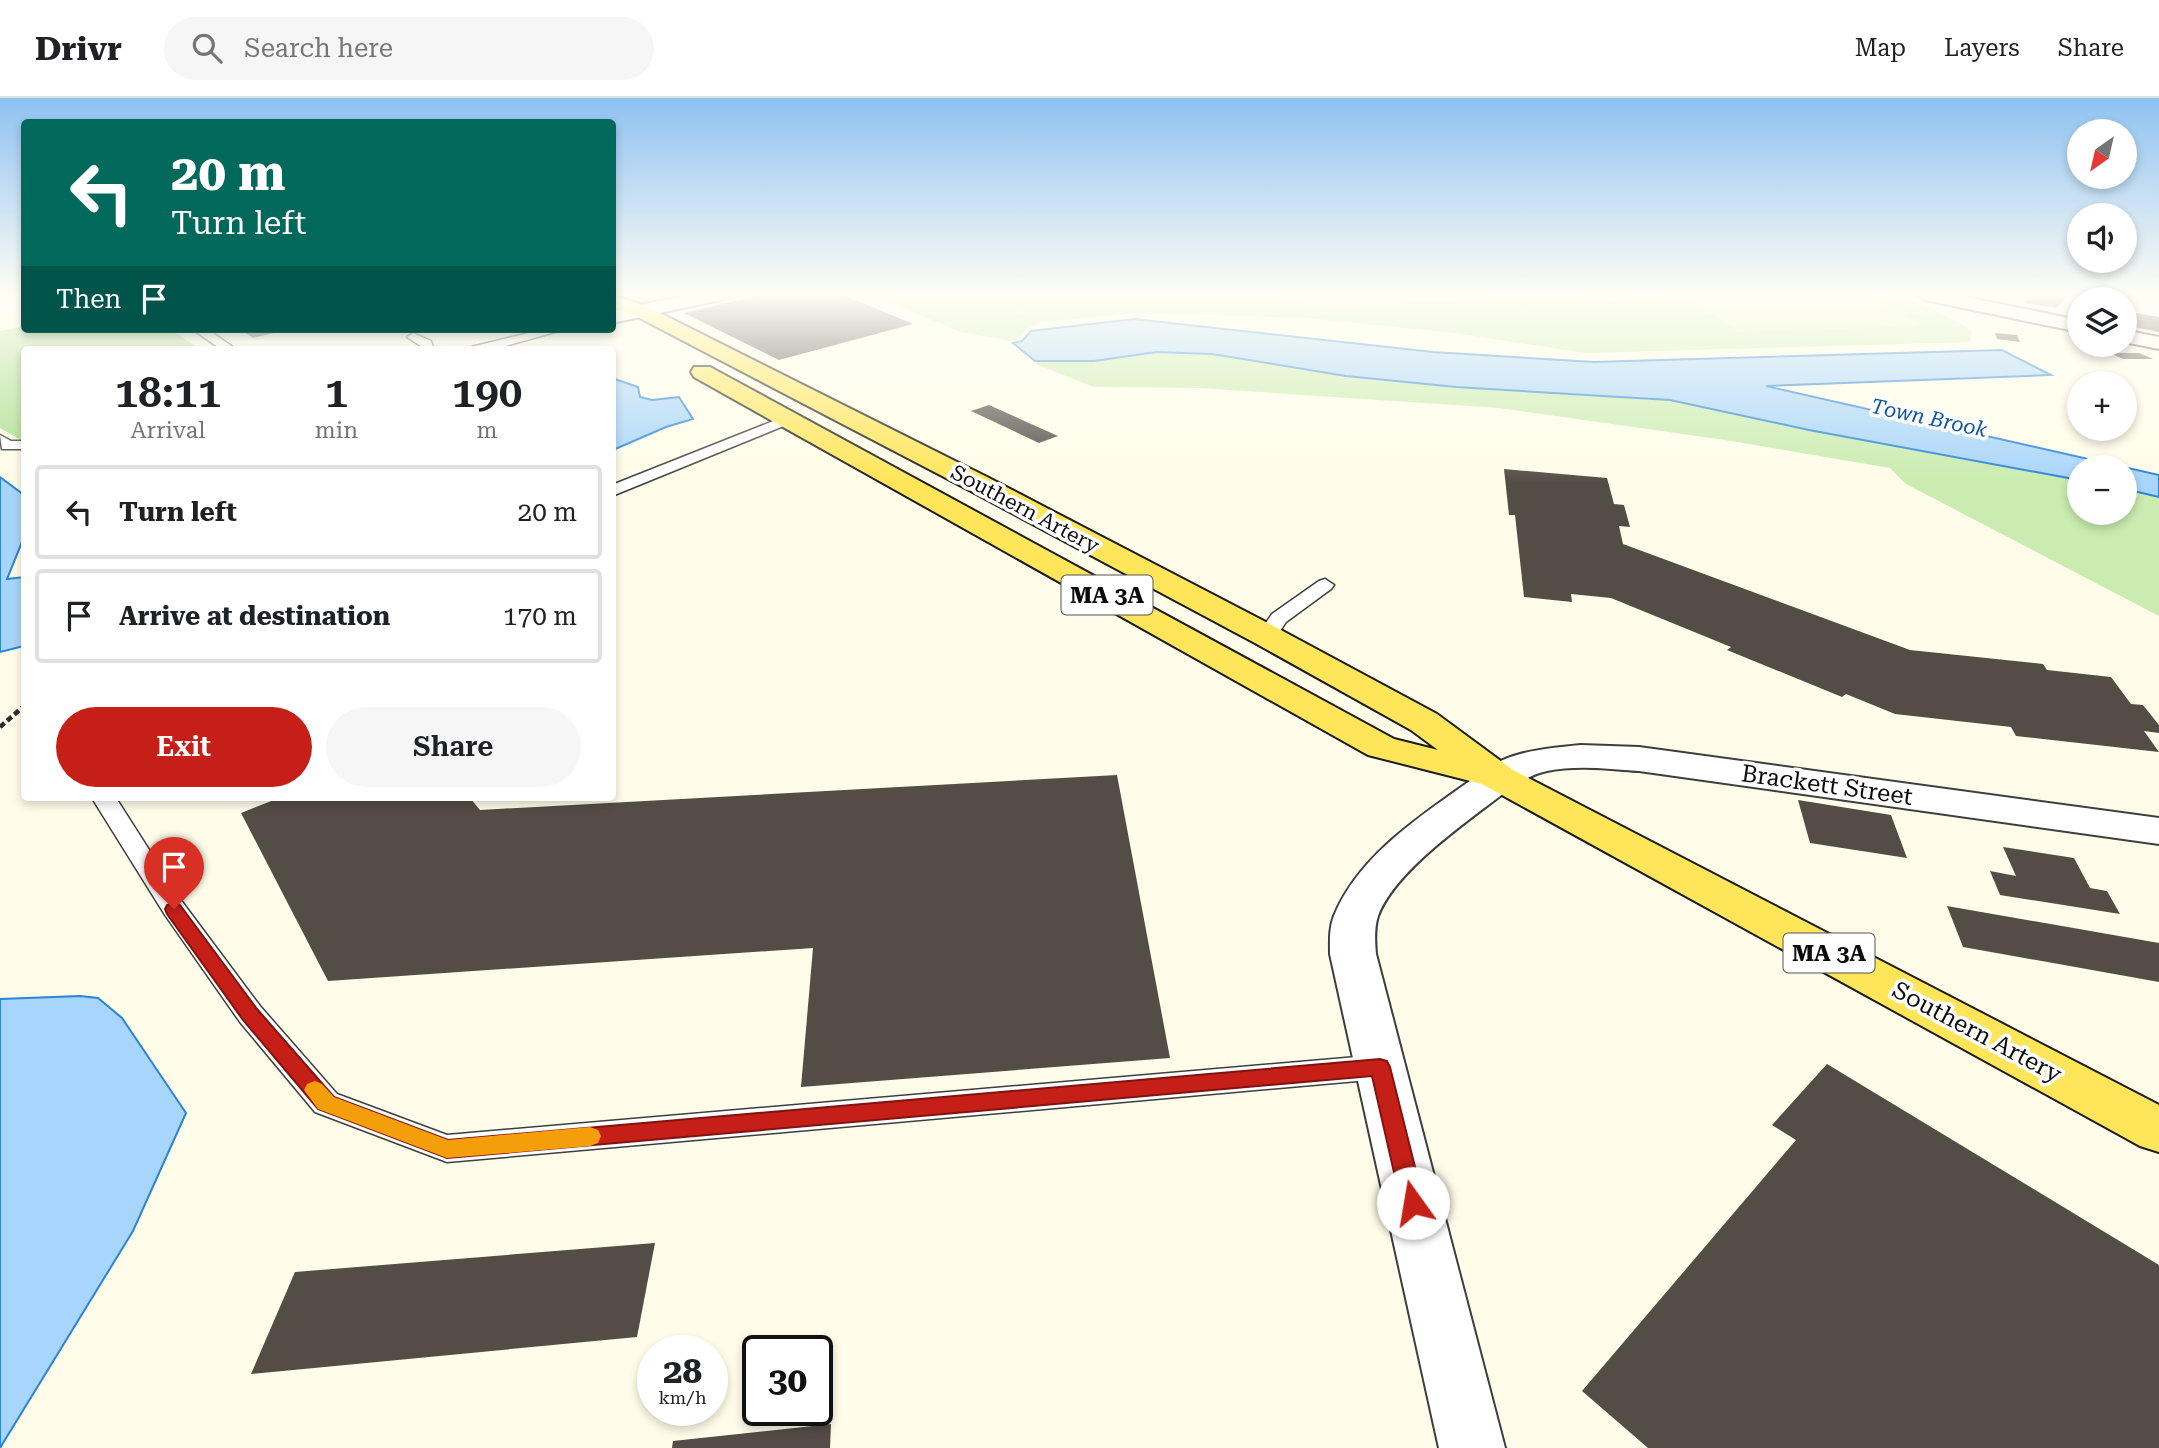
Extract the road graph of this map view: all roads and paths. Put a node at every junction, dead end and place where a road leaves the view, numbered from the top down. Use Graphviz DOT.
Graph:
graph roads {
  1 [pos="708,357"];
  2 [pos="680,360"];
  3 [pos="786,420"];
  4 [pos="0,439"];
  5 [pos="21,445"];
  6 [pos="616,489"];
  7 [pos="1325,585"];
  8 [pos="1267,636"];
  9 [pos="21,709"];
  10 [pos="0,727"];
  11 [pos="1499,778"];
  12 [pos="106,801"];
  13 [pos="2159,831"];
  14 [pos="1380,1067"];
  15 [pos="2159,1130"];
  16 [pos="1472,1448"];
  1 -- 8 [label="main road, Southern Artery / MA 3A"];
  2 -- 3 [label="main road, Southern Artery / MA 3A"];
  3 -- 6 [label="lane"];
  3 -- 11 [label="main road, Southern Artery / MA 3A"];
  4 -- 5 [label="lane"];
  7 -- 8 [label="lane"];
  8 -- 11 [label="main road, Southern Artery / MA 3A"];
  9 -- 10 [label="path"];
  11 -- 13 [label="street, Brackett Street"];
  11 -- 14 [label="street, Brackett Street"];
  11 -- 15 [label="main road, Southern Artery / MA 3A"];
  12 -- 14 [label="lane"];
  14 -- 16 [label="street, Brackett Street"];
}
